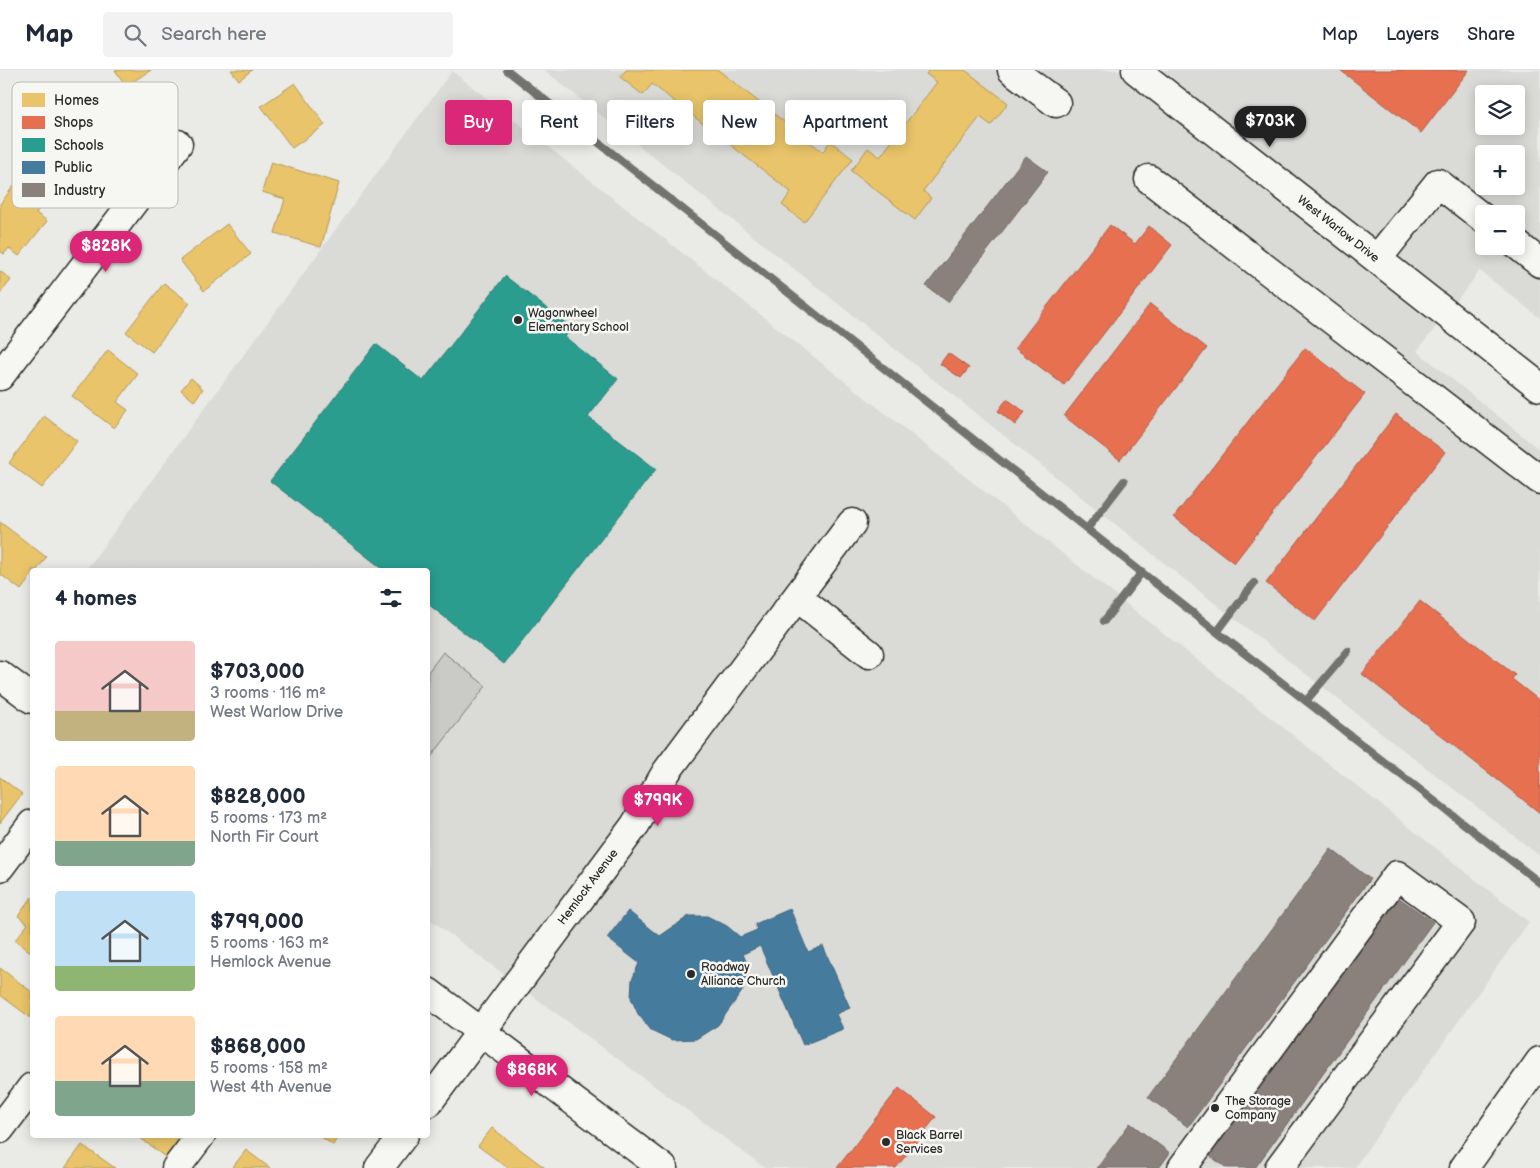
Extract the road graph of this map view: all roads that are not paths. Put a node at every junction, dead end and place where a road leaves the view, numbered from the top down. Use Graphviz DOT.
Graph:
graph roads {
  1 [pos="1012,70"];
  2 [pos="1154,75"];
  3 [pos="1056,103"];
  4 [pos="1149,179"];
  5 [pos="129,208"];
  6 [pos="1475,212"];
  7 [pos="1525,251"];
  8 [pos="1376,259"];
  9 [pos="1540,263"];
  10 [pos="0,376"];
  11 [pos="1540,387"];
  12 [pos="1540,480"];
  13 [pos="852,523"];
  14 [pos="797,597"];
  15 [pos="869,654"];
  16 [pos="14,680"];
  17 [pos="30,697"];
  18 [pos="30,827"];
  19 [pos="0,867"];
  20 [pos="430,994"];
  21 [pos="481,1032"];
  22 [pos="1540,1061"];
  23 [pos="30,1090"];
  24 [pos="430,1100"];
  25 [pos="0,1129"];
  26 [pos="199,1138"];
  27 [pos="402,1138"];
  28 [pos="657,1166"];
  29 [pos="1188,1166"];
  30 [pos="176,1168"];
  31 [pos="379,1168"];
  32 [pos="1279,1168"];
  33 [pos="1464,1168"];
  1 -- 3 [label="street"];
  2 -- 8 [label="street, West Warlow Drive"];
  4 -- 12 [label="street"];
  5 -- 10 [label="street"];
  6 -- 8 [label="street"];
  7 -- 9 [label="street"];
  8 -- 11 [label="street, West Warlow Drive"];
  13 -- 14 [label="street, Hemlock Avenue"];
  14 -- 15 [label="street"];
  14 -- 21 [label="street, Hemlock Avenue"];
  16 -- 17 [label="street"];
  18 -- 19 [label="street"];
  20 -- 21 [label="street"];
  21 -- 24 [label="street, Hemlock Avenue"];
  21 -- 28 [label="street"];
  22 -- 33 [label="street"];
  23 -- 25 [label="street"];
  26 -- 30 [label="street"];
  27 -- 31 [label="street"];
  29 -- 32 [label="street"];
}
